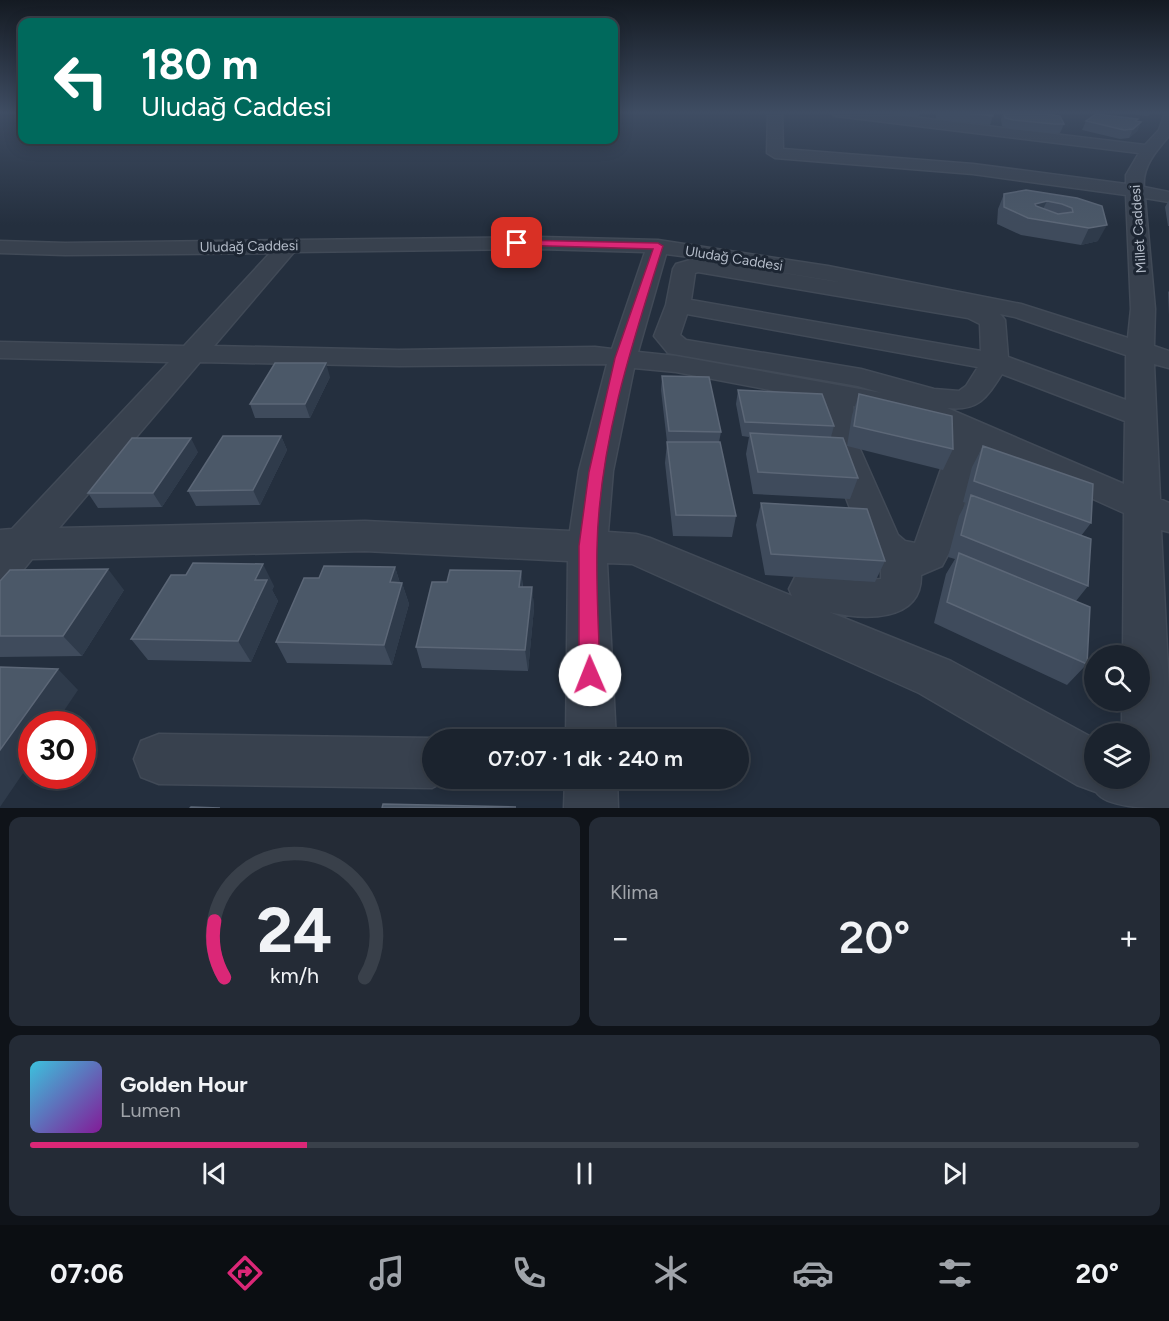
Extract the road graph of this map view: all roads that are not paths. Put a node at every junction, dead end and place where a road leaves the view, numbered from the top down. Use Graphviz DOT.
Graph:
graph roads {
  1 [pos="775,150"];
  2 [pos="1149,150"];
  3 [pos="1134,190"];
  4 [pos="1169,197"];
  5 [pos="288,246"];
  6 [pos="658,246"];
  7 [pos="0,247"];
  8 [pos="678,305"];
  9 [pos="4,355"];
  10 [pos="191,355"];
  11 [pos="1155,355"];
  12 [pos="621,358"];
  13 [pos="995,362"];
  14 [pos="837,394"];
  15 [pos="1141,416"];
  16 [pos="970,430"];
  17 [pos="1155,511"];
  18 [pos="588,546"];
  19 [pos="7,552"];
  20 [pos="901,556"];
  21 [pos="809,589"];
  22 [pos="1157,645"];
  23 [pos="591,729"];
  24 [pos="159,759"];
  25 [pos="1084,760"];
  26 [pos="422,763"];
  27 [pos="591,789"];
  28 [pos="1143,794"];
  29 [pos="591,808"];
  1 -- 3 [label="street"];
  2 -- 3 [label="street, Millet Caddesi"];
  3 -- 4 [label="street"];
  3 -- 11 [label="street, Millet Caddesi"];
  5 -- 6 [label="street, Uludağ Caddesi"];
  5 -- 7 [label="street, Uludağ Caddesi"];
  5 -- 10 [label="street"];
  6 -- 11 [label="street, Uludağ Caddesi"];
  6 -- 12 [label="street"];
  8 -- 13 [label="street"];
  8 -- 13 [label="street"];
  8 -- 13 [label="street"];
  9 -- 10 [label="street"];
  10 -- 12 [label="street"];
  10 -- 19 [label="street"];
  11 -- 15 [label="street, Millet Caddesi"];
  12 -- 14 [label="street"];
  12 -- 18 [label="street"];
  13 -- 15 [label="street"];
  14 -- 16 [label="street"];
  14 -- 20 [label="street"];
  15 -- 17 [label="street, Millet Caddesi"];
  16 -- 17 [label="street"];
  16 -- 20 [label="street"];
  17 -- 22 [label="street, Millet Caddesi"];
  18 -- 19 [label="street"];
  18 -- 23 [label="street"];
  18 -- 25 [label="street"];
  20 -- 21 [label="street"];
  22 -- 28 [label="street, Millet Caddesi"];
  24 -- 26 [label="street"];
  27 -- 29 [label="street"];
}
